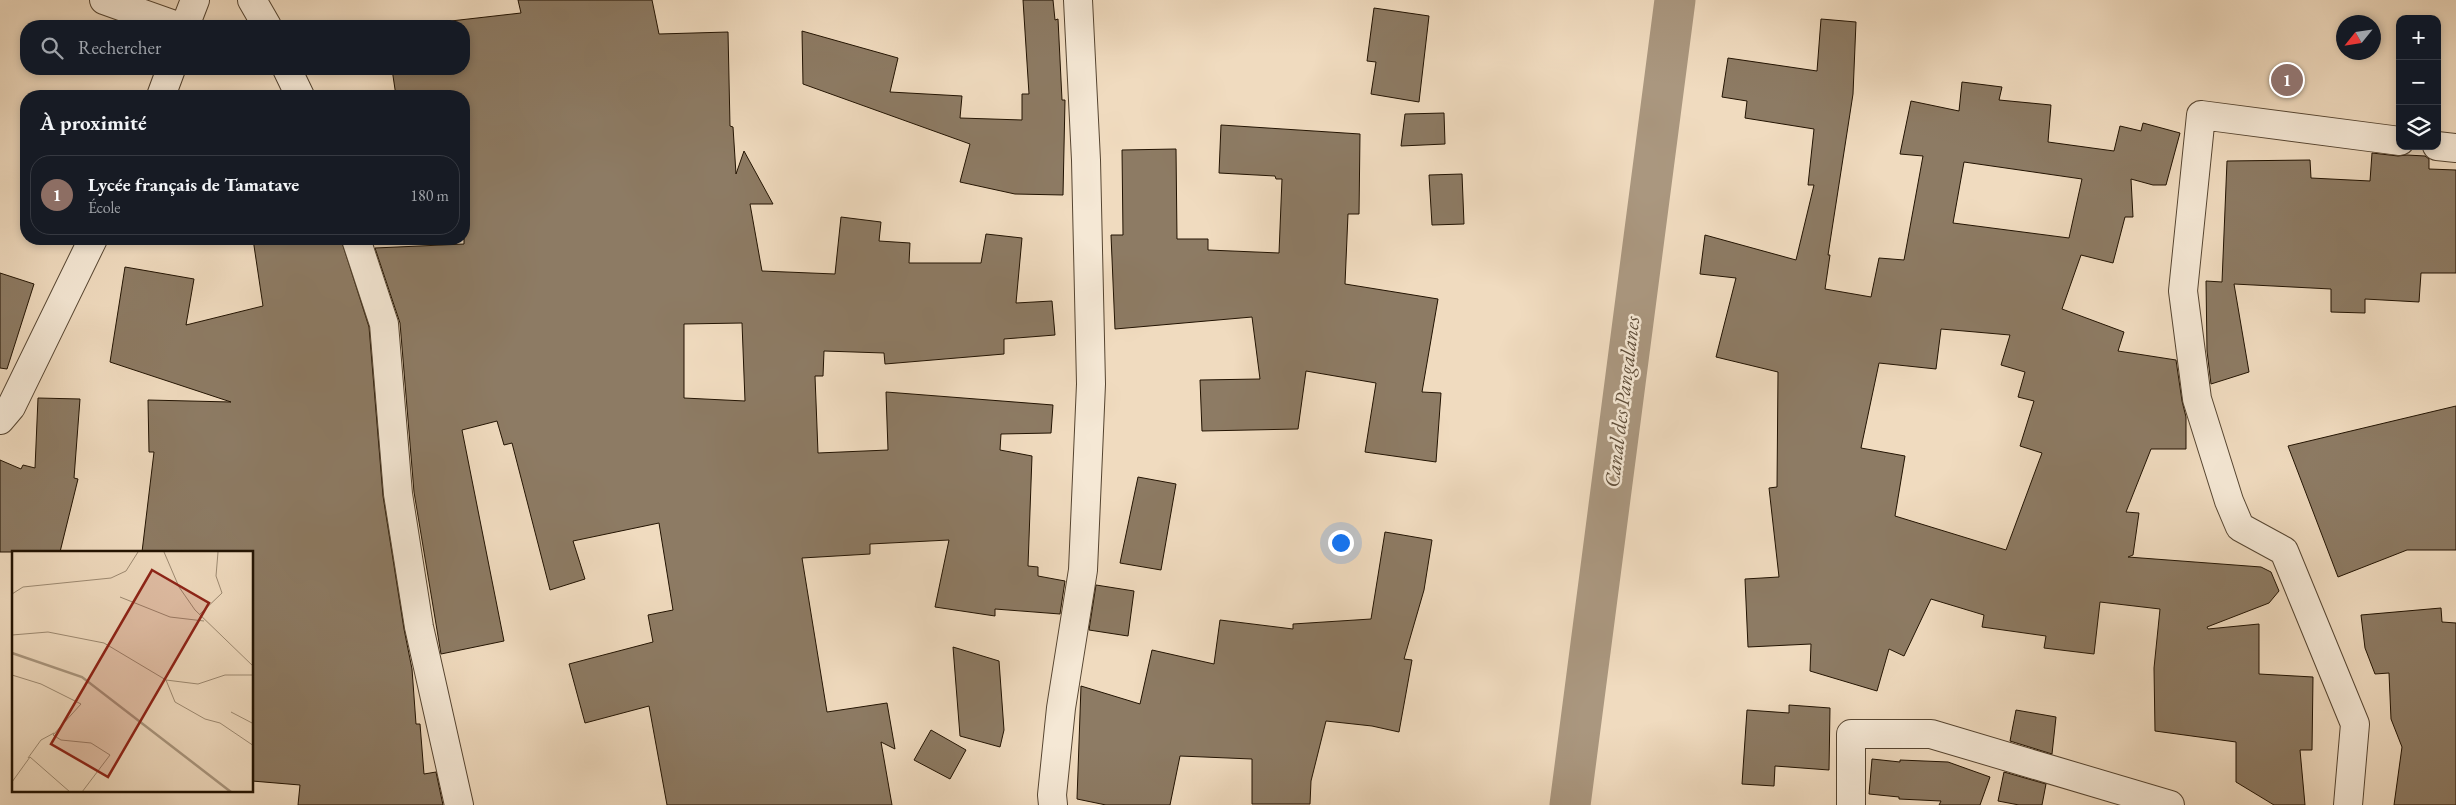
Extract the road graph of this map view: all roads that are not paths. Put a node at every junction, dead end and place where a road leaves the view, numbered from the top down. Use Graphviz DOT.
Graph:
graph roads {
  1 [pos="104,0"];
  2 [pos="195,0"];
  3 [pos="252,0"];
  4 [pos="1078,0"];
  5 [pos="159,20"];
  6 [pos="187,20"];
  7 [pos="264,20"];
  8 [pos="169,75"];
  9 [pos="290,75"];
  10 [pos="163,90"];
  11 [pos="297,90"];
  12 [pos="2396,140"];
  13 [pos="2441,146"];
  14 [pos="2456,148"];
  15 [pos="91,245"];
  16 [pos="358,245"];
  17 [pos="0,420"];
  18 [pos="459,805"];
  19 [pos="1053,805"];
  20 [pos="1851,805"];
  21 [pos="2170,805"];
  22 [pos="2348,805"];
  1 -- 5 [label="street"];
  2 -- 6 [label="street"];
  3 -- 7 [label="street"];
  4 -- 19 [label="street"];
  8 -- 10 [label="street"];
  9 -- 11 [label="street"];
  12 -- 22 [label="street"];
  13 -- 14 [label="street"];
  15 -- 17 [label="street"];
  16 -- 18 [label="street"];
  20 -- 21 [label="street"];
}
